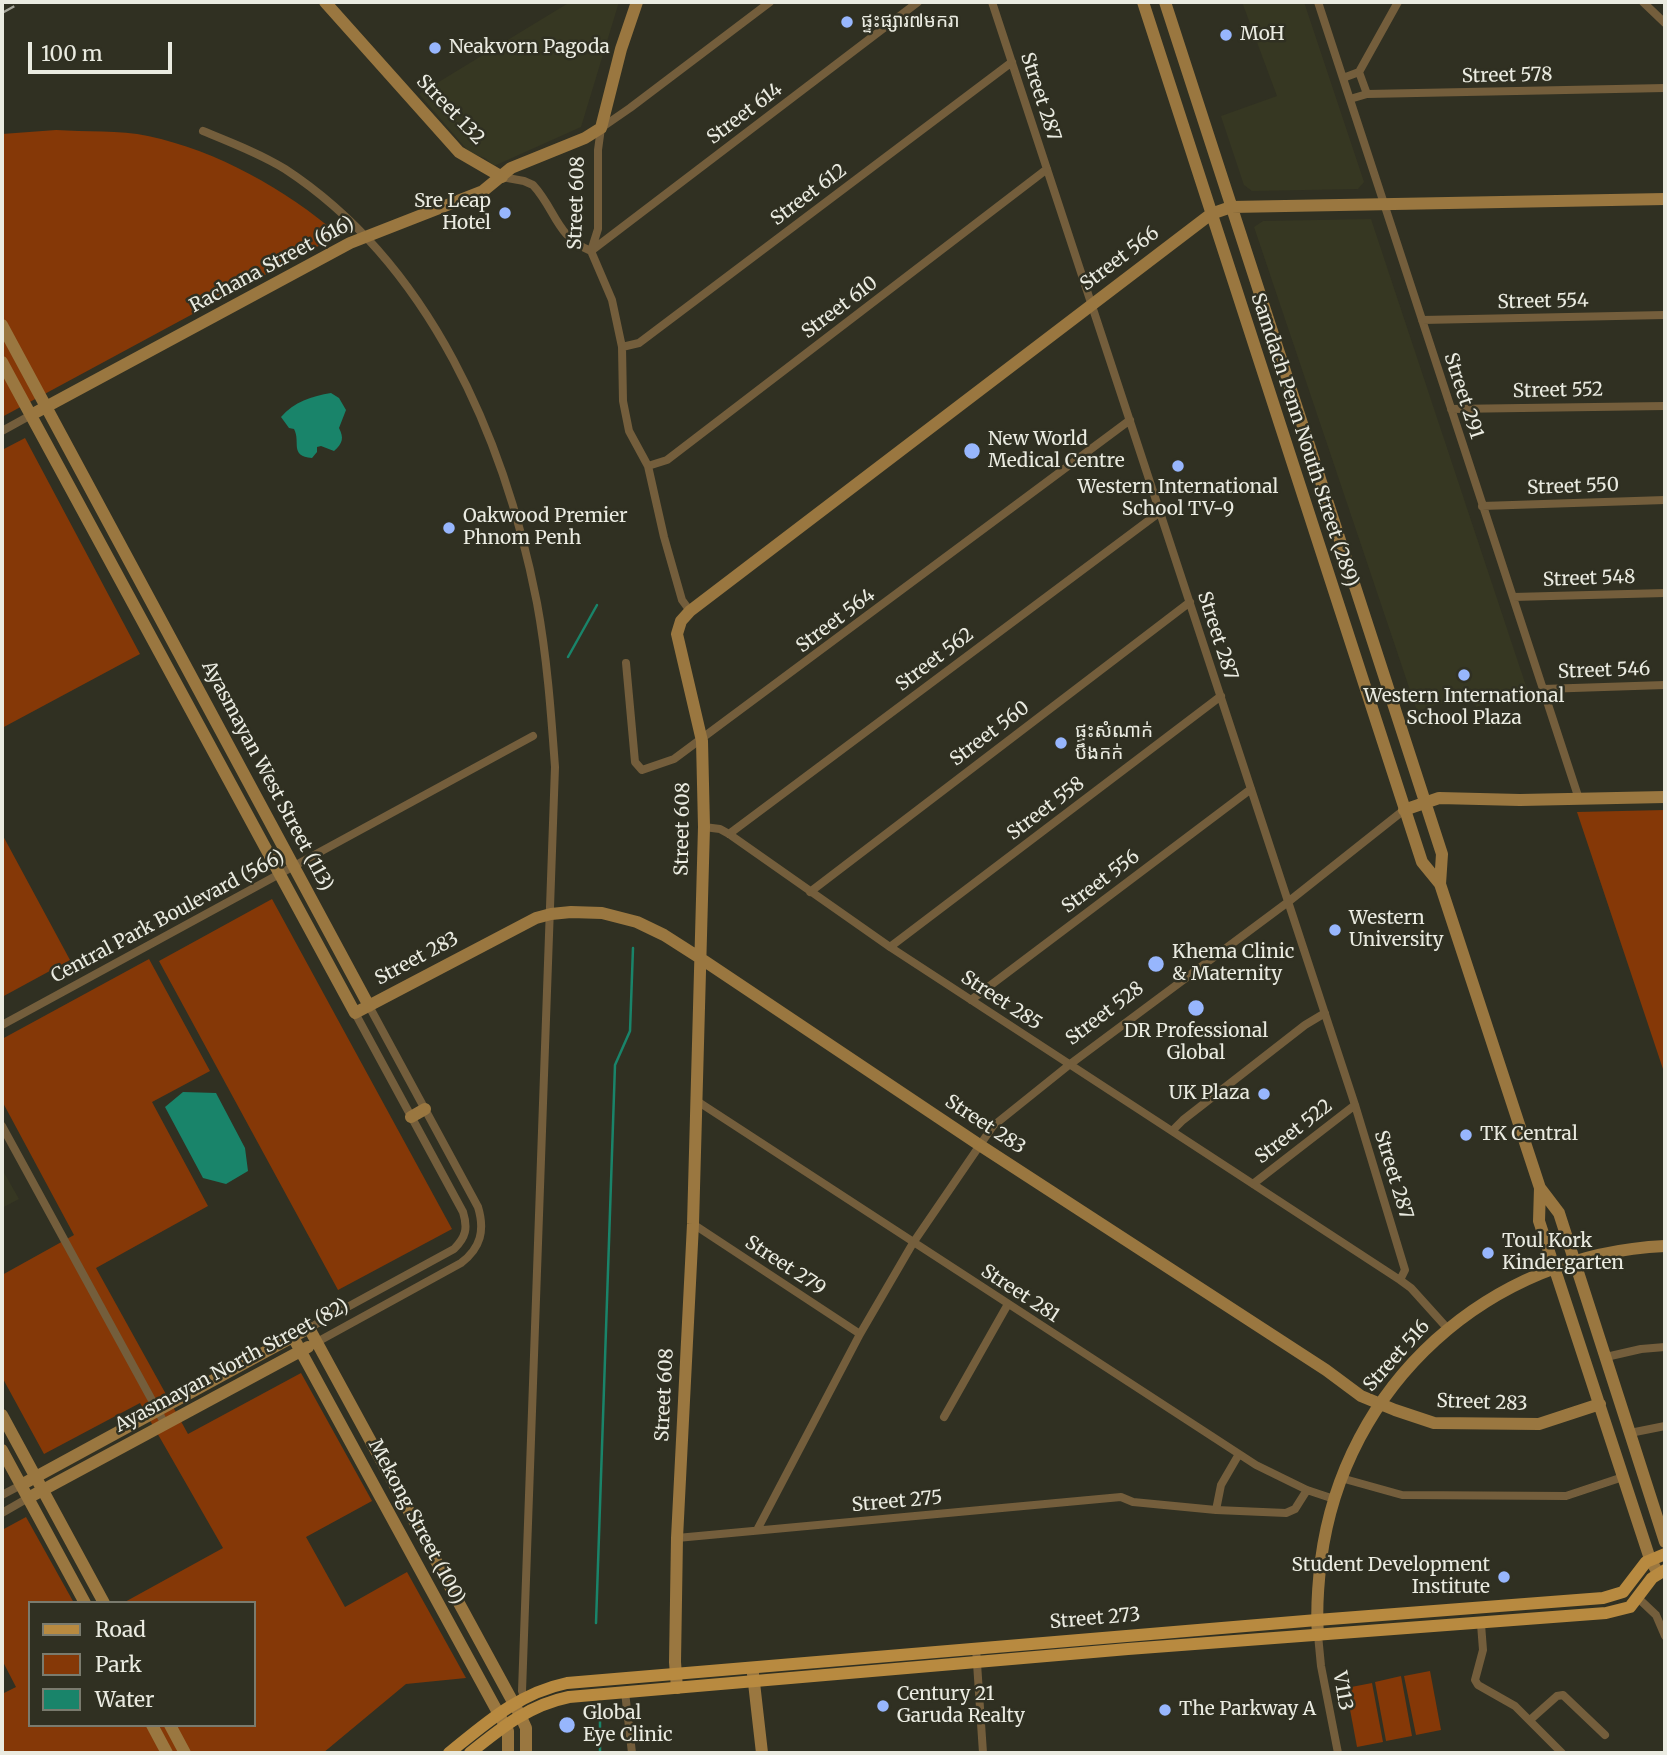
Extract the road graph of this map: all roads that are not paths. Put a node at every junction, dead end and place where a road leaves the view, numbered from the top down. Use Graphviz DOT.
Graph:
graph roads {
  1 [pos="325,2"];
  2 [pos="637,2"];
  3 [pos="770,2"];
  4 [pos="918,2"];
  5 [pos="992,2"];
  6 [pos="1143,2"];
  7 [pos="1165,2"];
  8 [pos="1318,2"];
  9 [pos="1398,2"];
  10 [pos="1643,2"];
  11 [pos="1665,23"];
  12 [pos="1178,43"];
  13 [pos="1158,49"];
  14 [pos="1012,62"];
  15 [pos="1359,72"];
  16 [pos="1343,78"];
  17 [pos="1665,88"];
  18 [pos="1367,94"];
  19 [pos="1350,99"];
  20 [pos="601,128"];
  21 [pos="203,131"];
  22 [pos="1047,169"];
  23 [pos="502,177"];
  24 [pos="1665,199"];
  25 [pos="1384,205"];
  26 [pos="1231,207"];
  27 [pos="1211,214"];
  28 [pos="365,236"];
  29 [pos="591,251"];
  30 [pos="1092,305"];
  31 [pos="1665,315"];
  32 [pos="1422,320"];
  33 [pos="2,325"];
  34 [pos="1276,344"];
  35 [pos="622,347"];
  36 [pos="1255,351"];
  37 [pos="2,362"];
  38 [pos="1665,406"];
  39 [pos="46,407"];
  40 [pos="1451,409"];
  41 [pos="31,415"];
  42 [pos="1130,421"];
  43 [pos="2,431"];
  44 [pos="648,466"];
  45 [pos="1665,500"];
  46 [pos="1482,506"];
  47 [pos="1160,512"];
  48 [pos="134,570"];
  49 [pos="119,579"];
  50 [pos="1665,593"];
  51 [pos="1513,597"];
  52 [pos="1190,602"];
  53 [pos="690,611"];
  54 [pos="626,663"];
  55 [pos="1665,685"];
  56 [pos="1543,689"];
  57 [pos="1220,696"];
  58 [pos="533,736"];
  59 [pos="702,741"];
  60 [pos="244,774"];
  61 [pos="230,782"];
  62 [pos="1251,789"];
  63 [pos="1665,797"];
  64 [pos="1579,799"];
  65 [pos="1425,803"];
  66 [pos="1405,810"];
  67 [pos="704,827"];
  68 [pos="729,834"];
  69 [pos="294,867"];
  70 [pos="280,875"];
  71 [pos="1440,884"];
  72 [pos="810,892"];
  73 [pos="1288,902"];
  74 [pos="551,915"];
  75 [pos="890,947"];
  76 [pos="699,958"];
  77 [pos="971,1000"];
  78 [pos="369,1006"];
  79 [pos="355,1013"];
  80 [pos="1325,1013"];
  81 [pos="2,1025"];
  82 [pos="1069,1065"];
  83 [pos="697,1101"];
  84 [pos="1355,1105"];
  85 [pos="425,1109"];
  86 [pos="411,1117"];
  87 [pos="2,1126"];
  88 [pos="1172,1131"];
  89 [pos="978,1144"];
  90 [pos="1253,1184"];
  91 [pos="1541,1188"];
  92 [pos="693,1224"];
  93 [pos="461,1242"];
  94 [pos="913,1243"];
  95 [pos="1665,1247"];
  96 [pos="476,1248"];
  97 [pos="1574,1261"];
  98 [pos="1555,1267"];
  99 [pos="1400,1280"];
  100 [pos="1008,1304"];
  101 [pos="309,1328"];
  102 [pos="1448,1329"];
  103 [pos="860,1334"];
  104 [pos="293,1337"];
  105 [pos="317,1342"];
  106 [pos="1665,1347"];
  107 [pos="301,1350"];
  108 [pos="1606,1357"];
  109 [pos="1379,1404"];
  110 [pos="1600,1404"];
  111 [pos="158,1411"];
  112 [pos="2,1415"];
  113 [pos="944,1417"];
  114 [pos="165,1424"];
  115 [pos="1665,1426"];
  116 [pos="1630,1433"];
  117 [pos="2,1450"];
  118 [pos="1239,1454"];
  119 [pos="35,1477"];
  120 [pos="1623,1477"];
  121 [pos="1341,1478"];
  122 [pos="21,1485"];
  123 [pos="43,1490"];
  124 [pos="1307,1490"];
  125 [pos="2,1495"];
  126 [pos="28,1498"];
  127 [pos="1334,1499"];
  128 [pos="1216,1510"];
  129 [pos="2,1513"];
  130 [pos="1661,1517"];
  131 [pos="757,1530"];
  132 [pos="677,1538"];
  133 [pos="1665,1542"];
  134 [pos="1665,1554"];
  135 [pos="1650,1559"];
  136 [pos="1662,1571"];
  137 [pos="1638,1598"];
  138 [pos="84,1601"];
  139 [pos="103,1601"];
  140 [pos="1317,1620"];
  141 [pos="1481,1623"];
  142 [pos="1318,1635"];
  143 [pos="1665,1636"];
  144 [pos="976,1648"];
  145 [pos="870,1657"];
  146 [pos="977,1662"];
  147 [pos="752,1667"];
  148 [pos="871,1671"];
  149 [pos="676,1673"];
  150 [pos="753,1681"];
  151 [pos="677,1688"];
  152 [pos="625,1692"];
  153 [pos="522,1706"];
  154 [pos="501,1719"];
  155 [pos="1530,1720"];
  156 [pos="153,1727"];
  157 [pos="171,1727"];
  158 [pos="1605,1735"];
  159 [pos="167,1753"];
  160 [pos="186,1753"];
  161 [pos="449,1753"];
  162 [pos="470,1753"];
  163 [pos="508,1753"];
  164 [pos="526,1753"];
  165 [pos="632,1753"];
  166 [pos="762,1753"];
  167 [pos="983,1753"];
  168 [pos="1338,1753"];
  169 [pos="1562,1753"];
  1 -- 23 [label="street, Street 132"];
  2 -- 20 [label="street, Street 608"];
  3 -- 20 [label="street, Rachana Street (616)"];
  4 -- 29 [label="street, Street 614"];
  5 -- 14 [label="street, Street 287"];
  6 -- 13 [label="street, Samdach Penn Nouth Street (289)"];
  7 -- 12 [label="street, Samdach Penn Nouth Street (289)"];
  8 -- 16 [label="street, Street 291"];
  9 -- 15 [label="street"];
  10 -- 11 [label="street"];
  12 -- 13 [label="street"];
  12 -- 26 [label="street, Samdach Penn Nouth Street (289)"];
  13 -- 27 [label="street, Samdach Penn Nouth Street (289)"];
  14 -- 22 [label="street, Street 287"];
  14 -- 35 [label="street, Street 612"];
  15 -- 16 [label="street"];
  15 -- 18 [label="street"];
  16 -- 19 [label="street, Street 291"];
  17 -- 18 [label="street, Street 578"];
  18 -- 19 [label="street, Street 578"];
  19 -- 25 [label="street, Street 291"];
  20 -- 23 [label="street, Rachana Street (616)"];
  20 -- 29 [label="street, Street 608"];
  21 -- 28 [label="street"];
  22 -- 30 [label="street, Street 287"];
  22 -- 44 [label="street, Street 610"];
  23 -- 28 [label="street, Rachana Street (616)"];
  23 -- 29 [label="street, Street 132"];
  24 -- 25 [label="street, Street 566"];
  25 -- 26 [label="street, Street 566"];
  25 -- 32 [label="street, Street 291"];
  26 -- 27 [label="street, Street 566"];
  26 -- 34 [label="street, Samdach Penn Nouth Street (289)"];
  27 -- 30 [label="street, Street 566"];
  27 -- 36 [label="street, Samdach Penn Nouth Street (289)"];
  28 -- 39 [label="street, Rachana Street (616)"];
  28 -- 74 [label="street"];
  29 -- 35 [label="street, Street 608"];
  30 -- 42 [label="street, Street 287"];
  30 -- 53 [label="street, Street 566"];
  31 -- 32 [label="street, Street 554"];
  32 -- 40 [label="street, Street 291"];
  33 -- 39 [label="street, Ayasmayan West Street (113)"];
  34 -- 36 [label="street"];
  34 -- 65 [label="street, Samdach Penn Nouth Street (289)"];
  35 -- 44 [label="street, Street 608"];
  36 -- 66 [label="street, Samdach Penn Nouth Street (289)"];
  37 -- 41 [label="street, Ayasmayan West Street (113)"];
  38 -- 40 [label="street, Street 552"];
  39 -- 41 [label="street, Rachana Street (616)"];
  39 -- 48 [label="street, Ayasmayan West Street (113)"];
  40 -- 46 [label="street, Street 291"];
  41 -- 43 [label="street, Rachana Street (616)"];
  41 -- 49 [label="street, Ayasmayan West Street (113)"];
  42 -- 47 [label="street, Street 287"];
  42 -- 59 [label="street, Street 564"];
  44 -- 53 [label="street, Street 608"];
  45 -- 46 [label="street, Street 550"];
  46 -- 51 [label="street, Street 291"];
  47 -- 52 [label="street, Street 287"];
  47 -- 68 [label="street, Street 562"];
  48 -- 49 [label="street"];
  48 -- 60 [label="street, Ayasmayan West Street (113)"];
  49 -- 61 [label="street, Ayasmayan West Street (113)"];
  50 -- 51 [label="street, Street 548"];
  51 -- 56 [label="street, Street 291"];
  52 -- 57 [label="street, Street 287"];
  52 -- 72 [label="street, Street 560"];
  53 -- 59 [label="street, Street 608"];
  54 -- 59 [label="street, Street 564"];
  55 -- 56 [label="street, Street 546"];
  56 -- 64 [label="street, Street 291"];
  57 -- 62 [label="street, Street 287"];
  57 -- 75 [label="street, Street 558"];
  58 -- 69 [label="street, Central Park Boulevard (566)"];
  59 -- 67 [label="street, Street 608"];
  60 -- 61 [label="street"];
  60 -- 69 [label="street, Ayasmayan West Street (113)"];
  61 -- 70 [label="street, Ayasmayan West Street (113)"];
  62 -- 73 [label="street, Street 287"];
  62 -- 77 [label="street, Street 556"];
  63 -- 64 [label="street, Street 528"];
  64 -- 65 [label="street, Street 528"];
  65 -- 66 [label="street, Street 528"];
  65 -- 71 [label="street, Samdach Penn Nouth Street (289)"];
  66 -- 71 [label="street, Samdach Penn Nouth Street (289)"];
  66 -- 73 [label="street, Street 528"];
  67 -- 68 [label="street, Street 285"];
  67 -- 76 [label="street, Street 608"];
  68 -- 72 [label="street, Street 285"];
  69 -- 70 [label="street, Central Park Boulevard (566)"];
  69 -- 78 [label="street, Ayasmayan West Street (113)"];
  70 -- 79 [label="street, Ayasmayan West Street (113)"];
  70 -- 81 [label="street, Central Park Boulevard (566)"];
  71 -- 91 [label="street, Samdach Penn Nouth Street (289)"];
  72 -- 75 [label="street, Street 285"];
  73 -- 80 [label="street, Street 287"];
  73 -- 82 [label="street, Street 528"];
  74 -- 76 [label="street, Street 283"];
  74 -- 78 [label="street, Street 283"];
  74 -- 153 [label="street"];
  75 -- 77 [label="street, Street 285"];
  76 -- 83 [label="street, Street 608"];
  76 -- 89 [label="street, Street 283"];
  77 -- 82 [label="street, Street 285"];
  78 -- 79 [label="street, Street 283"];
  78 -- 85 [label="street, Ayasmayan West Street (113)"];
  79 -- 86 [label="street, Ayasmayan West Street (113)"];
  80 -- 84 [label="street, Street 287"];
  80 -- 88 [label="street"];
  82 -- 88 [label="street, Street 285"];
  82 -- 89 [label="street, Street 528"];
  83 -- 92 [label="street, Street 608"];
  83 -- 94 [label="street, Street 281"];
  84 -- 90 [label="street, Street 522"];
  84 -- 99 [label="street, Street 287"];
  85 -- 86 [label="street"];
  85 -- 96 [label="street, Ayasmayan West Street (113)"];
  86 -- 93 [label="street, Ayasmayan West Street (113)"];
  87 -- 111 [label="street"];
  88 -- 90 [label="street, Street 285"];
  89 -- 94 [label="street, Street 528"];
  89 -- 109 [label="street, Street 283"];
  90 -- 99 [label="street, Street 285"];
  91 -- 97 [label="street, Samdach Penn Nouth Street (289)"];
  91 -- 98 [label="street, Samdach Penn Nouth Street (289)"];
  92 -- 103 [label="street, Street 279"];
  92 -- 132 [label="street, Street 608"];
  93 -- 101 [label="street, Ayasmayan North Street (82)"];
  94 -- 100 [label="street, Street 281"];
  94 -- 103 [label="street, Street 528"];
  95 -- 97 [label="street, Street 516"];
  96 -- 105 [label="street, Ayasmayan North Street (82)"];
  97 -- 98 [label="street, Street 516"];
  97 -- 108 [label="street, Samdach Penn Nouth Street (289)"];
  98 -- 102 [label="street, Street 516"];
  98 -- 110 [label="street, Samdach Penn Nouth Street (289)"];
  99 -- 102 [label="street, Street 285"];
  100 -- 113 [label="street"];
  100 -- 118 [label="street, Street 281"];
  101 -- 104 [label="street, Ayasmayan North Street (82)"];
  101 -- 105 [label="street, Mekong Street (100)"];
  102 -- 109 [label="street, Street 516"];
  103 -- 131 [label="street, Street 528"];
  104 -- 107 [label="street, Mekong Street (100)"];
  104 -- 111 [label="street, Ayasmayan North Street (82)"];
  105 -- 107 [label="street, Ayasmayan North Street (82)"];
  105 -- 153 [label="street, Mekong Street (100)"];
  106 -- 108 [label="street"];
  107 -- 114 [label="street, Ayasmayan North Street (82)"];
  107 -- 154 [label="street, Mekong Street (100)"];
  108 -- 116 [label="street, Samdach Penn Nouth Street (289)"];
  109 -- 110 [label="street, Street 283"];
  109 -- 121 [label="street, Street 516"];
  110 -- 120 [label="street, Samdach Penn Nouth Street (289)"];
  111 -- 114 [label="street"];
  111 -- 119 [label="street, Ayasmayan North Street (82)"];
  112 -- 119 [label="street"];
  114 -- 123 [label="street, Ayasmayan North Street (82)"];
  115 -- 116 [label="street"];
  116 -- 130 [label="street, Samdach Penn Nouth Street (289)"];
  117 -- 122 [label="street"];
  118 -- 124 [label="street, Street 281"];
  118 -- 128 [label="street"];
  119 -- 122 [label="street, Ayasmayan North Street (82)"];
  119 -- 123 [label="street"];
  120 -- 121 [label="street"];
  120 -- 135 [label="street, Samdach Penn Nouth Street (289)"];
  121 -- 127 [label="street, Street 516"];
  122 -- 125 [label="street, Ayasmayan North Street (82)"];
  122 -- 126 [label="street"];
  123 -- 126 [label="street, Ayasmayan North Street (82)"];
  123 -- 139 [label="street"];
  124 -- 127 [label="street, Street 281"];
  124 -- 128 [label="street, Street 275"];
  126 -- 129 [label="street, Ayasmayan North Street (82)"];
  126 -- 138 [label="street"];
  127 -- 140 [label="street, Street 516"];
  128 -- 131 [label="street, Street 275"];
  130 -- 133 [label="street, Samdach Penn Nouth Street (289)"];
  131 -- 132 [label="street, Street 275"];
  132 -- 149 [label="street, Street 608"];
  134 -- 135 [label="main road"];
  135 -- 136 [label="street, Samdach Penn Nouth Street (289)"];
  135 -- 140 [label="main road, Street 273"];
  136 -- 137 [label="main road, Street 273"];
  137 -- 141 [label="main road, Street 273"];
  137 -- 143 [label="street"];
  140 -- 142 [label="street, Street 516"];
  140 -- 144 [label="main road, Street 273"];
  141 -- 142 [label="main road, Street 273"];
  141 -- 155 [label="street"];
  142 -- 146 [label="main road, Street 273"];
  142 -- 168 [label="street, V113"];
  144 -- 145 [label="main road, Street 273"];
  144 -- 146 [label="street"];
  145 -- 147 [label="main road, Street 273"];
  145 -- 148 [label="main road"];
  146 -- 148 [label="main road, Street 273"];
  146 -- 167 [label="street"];
  147 -- 149 [label="main road, Street 273"];
  147 -- 150 [label="street"];
  148 -- 150 [label="main road, Street 273"];
  149 -- 151 [label="street, Street 608"];
  149 -- 153 [label="main road, Street 273"];
  150 -- 151 [label="main road, Street 273"];
  150 -- 166 [label="street"];
  151 -- 152 [label="main road, Street 273"];
  152 -- 153 [label="main road, Street 273"];
  152 -- 165 [label="street"];
  153 -- 154 [label="main road"];
  153 -- 164 [label="street, Mekong Street (100)"];
  154 -- 161 [label="main road"];
  154 -- 162 [label="main road"];
  154 -- 163 [label="street"];
  155 -- 158 [label="street"];
  155 -- 169 [label="street"];
  156 -- 159 [label="street"];
  157 -- 160 [label="street"];
}
